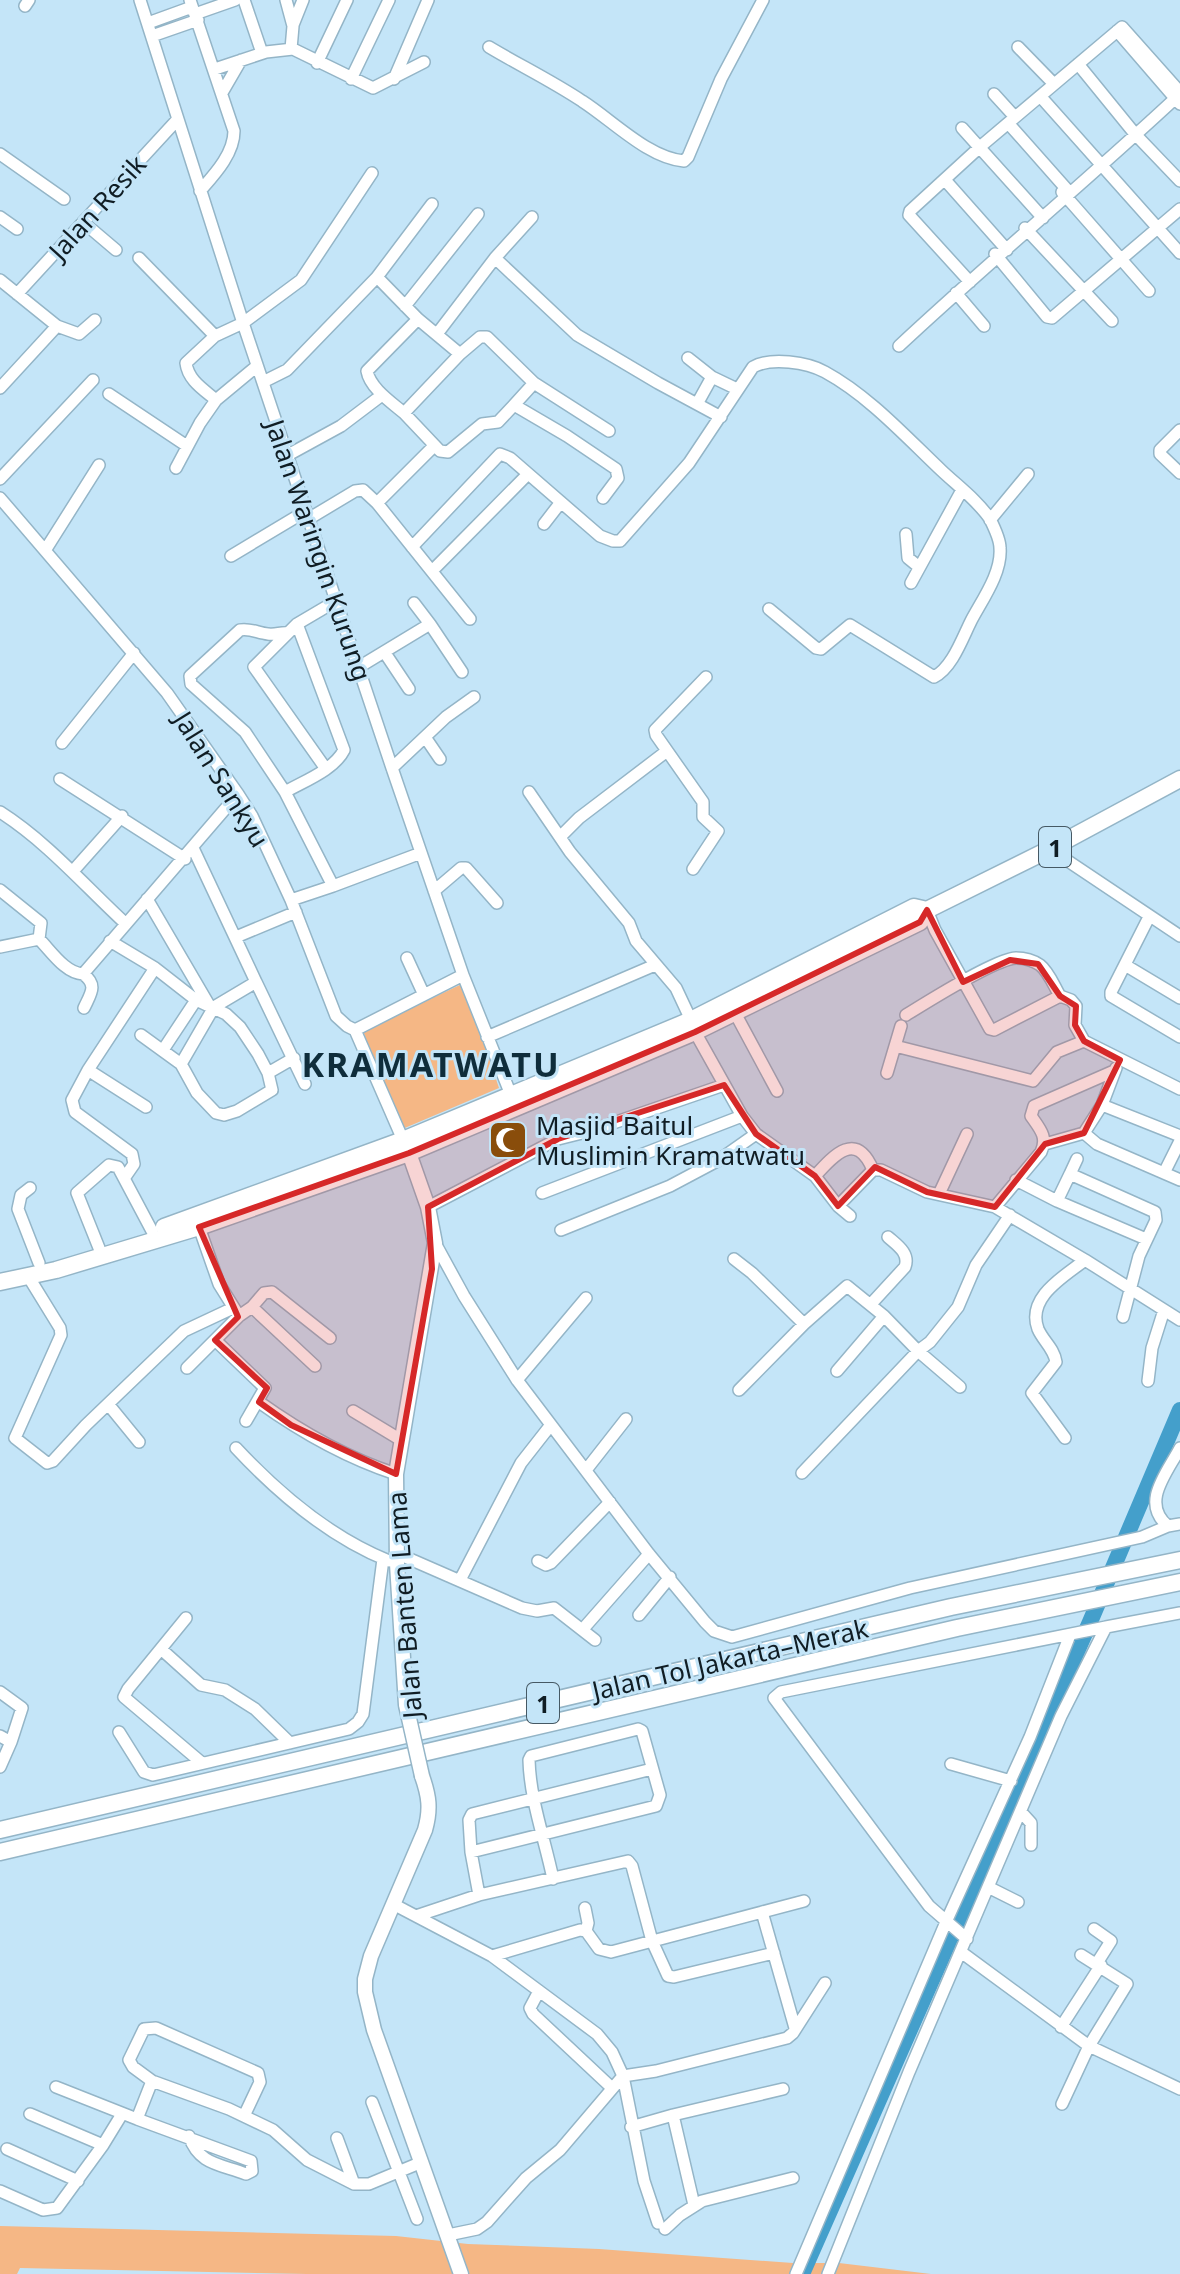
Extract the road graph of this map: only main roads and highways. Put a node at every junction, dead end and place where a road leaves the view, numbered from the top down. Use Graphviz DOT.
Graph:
graph roads {
  1 [pos="1180,779"];
  2 [pos="927,910"];
  3 [pos="693,1026"];
  4 [pos="406,1147"];
  5 [pos="0,1271"];
  6 [pos="0,1282"];
  7 [pos="1180,1560"];
  8 [pos="1180,1582"];
  9 [pos="0,1830"];
  10 [pos="0,1852"];
  11 [pos="461,2274"];
  1 -- 2 [label="highway, 1"];
  2 -- 3 [label="highway, 1"];
  2 -- 3 [label="highway, 1"];
  3 -- 4 [label="highway, 1"];
  3 -- 4 [label="highway, 1"];
  4 -- 5 [label="highway, 1"];
  4 -- 6 [label="highway, 1"];
  4 -- 11 [label="main road, Jalan Banten Lama, bridge"];
  7 -- 9 [label="highway, Jalan Tol Jakarta–Merak / 1"];
  8 -- 10 [label="highway, Jalan Tol Jakarta–Merak / 1"];
}
